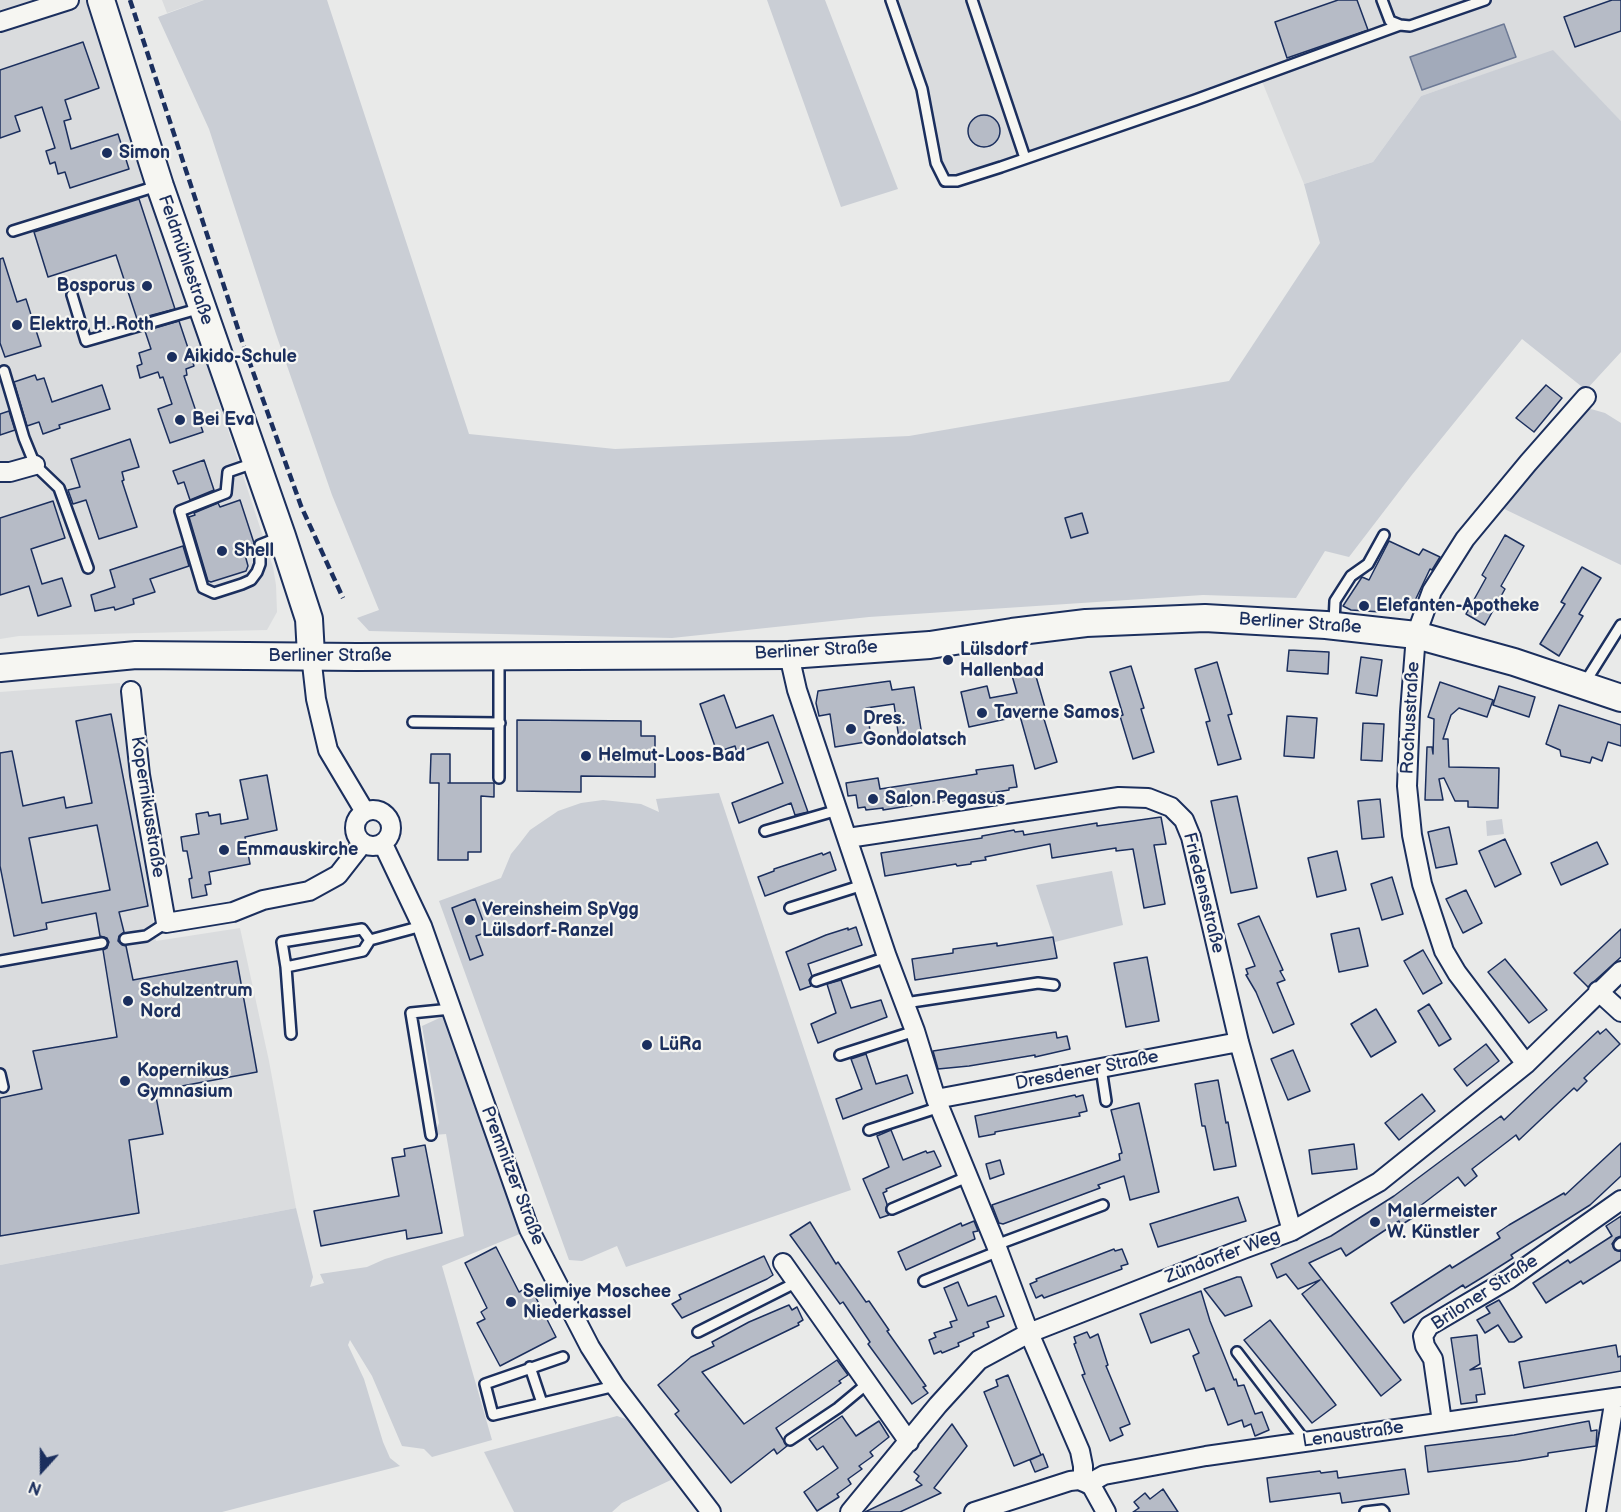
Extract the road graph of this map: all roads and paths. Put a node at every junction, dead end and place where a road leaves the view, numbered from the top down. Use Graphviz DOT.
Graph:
graph roads {
  1 [pos="69,0"];
  2 [pos="101,0"];
  3 [pos="891,0"];
  4 [pos="972,0"];
  5 [pos="1382,0"];
  6 [pos="1485,0"];
  7 [pos="0,22"];
  8 [pos="1400,25"];
  9 [pos="1025,158"];
  10 [pos="160,186"];
  11 [pos="13,231"];
  12 [pos="72,295"];
  13 [pos="201,308"];
  14 [pos="4,371"];
  15 [pos="1586,397"];
  16 [pos="256,462"];
  17 [pos="35,465"];
  18 [pos="0,472"];
  19 [pos="207,500"];
  20 [pos="210,510"];
  21 [pos="1384,535"];
  22 [pos="266,542"];
  23 [pos="88,568"];
  24 [pos="1621,625"];
  25 [pos="1334,626"];
  26 [pos="1416,635"];
  27 [pos="311,655"];
  28 [pos="789,655"];
  29 [pos="499,656"];
  30 [pos="0,668"];
  31 [pos="1583,686"];
  32 [pos="131,691"];
  33 [pos="1621,698"];
  34 [pos="413,722"];
  35 [pos="500,723"];
  36 [pos="499,778"];
  37 [pos="838,810"];
  38 [pos="365,812"];
  39 [pos="765,831"];
  40 [pos="849,838"];
  41 [pos="363,843"];
  42 [pos="383,844"];
  43 [pos="863,885"];
  44 [pos="790,908"];
  45 [pos="166,923"];
  46 [pos="422,926"];
  47 [pos="125,939"];
  48 [pos="370,940"];
  49 [pos="102,943"];
  50 [pos="887,957"];
  51 [pos="0,961"];
  52 [pos="286,967"];
  53 [pos="1621,971"];
  54 [pos="816,981"];
  55 [pos="1054,985"];
  56 [pos="1598,991"];
  57 [pos="905,1003"];
  58 [pos="451,1009"];
  59 [pos="1621,1012"];
  60 [pos="915,1031"];
  61 [pos="291,1034"];
  62 [pos="1239,1042"];
  63 [pos="840,1055"];
  64 [pos="1526,1064"];
  65 [pos="1101,1068"];
  66 [pos="0,1074"];
  67 [pos="3,1087"];
  68 [pos="1106,1101"];
  69 [pos="938,1103"];
  70 [pos="869,1130"];
  71 [pos="431,1135"];
  72 [pos="967,1178"];
  73 [pos="1621,1200"];
  74 [pos="1102,1206"];
  75 [pos="892,1209"];
  76 [pos="1292,1232"];
  77 [pos="998,1248"];
  78 [pos="783,1263"];
  79 [pos="924,1281"];
  80 [pos="797,1282"];
  81 [pos="698,1332"];
  82 [pos="1029,1333"];
  83 [pos="1237,1352"];
  84 [pos="563,1357"];
  85 [pos="531,1367"];
  86 [pos="868,1383"];
  87 [pos="615,1386"];
  88 [pos="1618,1397"];
  89 [pos="542,1404"];
  90 [pos="1442,1422"];
  91 [pos="790,1440"];
  92 [pos="909,1442"];
  93 [pos="1306,1442"];
  94 [pos="1084,1482"];
  95 [pos="711,1512"];
  96 [pos="850,1512"];
  97 [pos="974,1512"];
  98 [pos="1106,1512"];
  99 [pos="1365,1512"];
  100 [pos="1384,1512"];
  101 [pos="1596,1512"];
  1 -- 7 [label="street"];
  2 -- 10 [label="street, Feldmühlestraße"];
  3 -- 9 [label="lane"];
  4 -- 9 [label="lane"];
  5 -- 8 [label="lane"];
  6 -- 8 [label="lane"];
  8 -- 9 [label="lane"];
  10 -- 11 [label="lane"];
  10 -- 13 [label="street, Feldmühlestraße"];
  12 -- 13 [label="lane"];
  13 -- 16 [label="street, Feldmühlestraße"];
  14 -- 17 [label="lane"];
  15 -- 26 [label="street, Rochusstraße"];
  16 -- 19 [label="lane"];
  16 -- 22 [label="street, Feldmühlestraße"];
  17 -- 18 [label="street"];
  17 -- 23 [label="lane"];
  19 -- 20 [label="lane"];
  19 -- 22 [label="lane"];
  21 -- 25 [label="lane"];
  22 -- 27 [label="street, Feldmühlestraße"];
  24 -- 31 [label="lane"];
  25 -- 26 [label="street, Berliner Straße"];
  25 -- 28 [label="street, Berliner Straße"];
  26 -- 31 [label="street, Berliner Straße"];
  26 -- 64 [label="street, Rochusstraße"];
  27 -- 29 [label="street, Berliner Straße"];
  27 -- 30 [label="street, Berliner Straße"];
  27 -- 38 [label="street"];
  28 -- 29 [label="street, Berliner Straße"];
  28 -- 37 [label="street"];
  29 -- 35 [label="lane"];
  31 -- 33 [label="street, Berliner Straße"];
  32 -- 45 [label="street, Kopernikusstraße"];
  34 -- 35 [label="lane"];
  35 -- 36 [label="lane"];
  37 -- 39 [label="lane"];
  37 -- 40 [label="street"];
  38 -- 41 [label="street"];
  38 -- 42 [label="street"];
  40 -- 43 [label="street"];
  40 -- 62 [label="street, Friedensstraße"];
  41 -- 42 [label="street"];
  41 -- 45 [label="street"];
  42 -- 46 [label="street, Premnitzer Straße"];
  43 -- 44 [label="lane"];
  43 -- 50 [label="street"];
  45 -- 47 [label="lane"];
  46 -- 48 [label="lane"];
  46 -- 58 [label="street, Premnitzer Straße"];
  48 -- 52 [label="lane"];
  48 -- 52 [label="lane"];
  49 -- 51 [label="lane"];
  50 -- 54 [label="lane"];
  50 -- 57 [label="street"];
  52 -- 61 [label="lane"];
  53 -- 56 [label="street, Zündorfer Weg"];
  55 -- 57 [label="lane"];
  56 -- 59 [label="street"];
  56 -- 64 [label="street, Zündorfer Weg"];
  57 -- 60 [label="street"];
  58 -- 71 [label="lane"];
  58 -- 87 [label="street, Premnitzer Straße"];
  60 -- 63 [label="lane"];
  60 -- 69 [label="street"];
  62 -- 65 [label="street, Dresdener Straße"];
  62 -- 76 [label="street, Friedensstraße"];
  64 -- 76 [label="street, Zündorfer Weg"];
  65 -- 68 [label="lane"];
  65 -- 69 [label="street, Dresdener Straße"];
  66 -- 67 [label="lane"];
  69 -- 70 [label="lane"];
  69 -- 72 [label="street"];
  72 -- 75 [label="lane"];
  72 -- 77 [label="street"];
  73 -- 90 [label="street, Briloner Straße"];
  74 -- 77 [label="lane"];
  76 -- 82 [label="street, Zündorfer Weg"];
  77 -- 79 [label="lane"];
  77 -- 82 [label="street"];
  78 -- 80 [label="street"];
  80 -- 81 [label="lane"];
  80 -- 86 [label="street"];
  82 -- 92 [label="street, Zündorfer Weg"];
  82 -- 94 [label="street"];
  83 -- 93 [label="lane"];
  84 -- 85 [label="lane"];
  85 -- 89 [label="lane"];
  85 -- 89 [label="lane"];
  86 -- 91 [label="lane"];
  86 -- 92 [label="street"];
  87 -- 89 [label="lane"];
  87 -- 95 [label="street, Premnitzer Straße"];
  88 -- 90 [label="street, Lenaustraße"];
  88 -- 101 [label="street"];
  90 -- 93 [label="street, Lenaustraße"];
  92 -- 96 [label="street, Zündorfer Weg"];
  93 -- 94 [label="street, Lenaustraße"];
  94 -- 97 [label="street, Lenaustraße"];
  94 -- 98 [label="street"];
  99 -- 100 [label="lane"];
}
